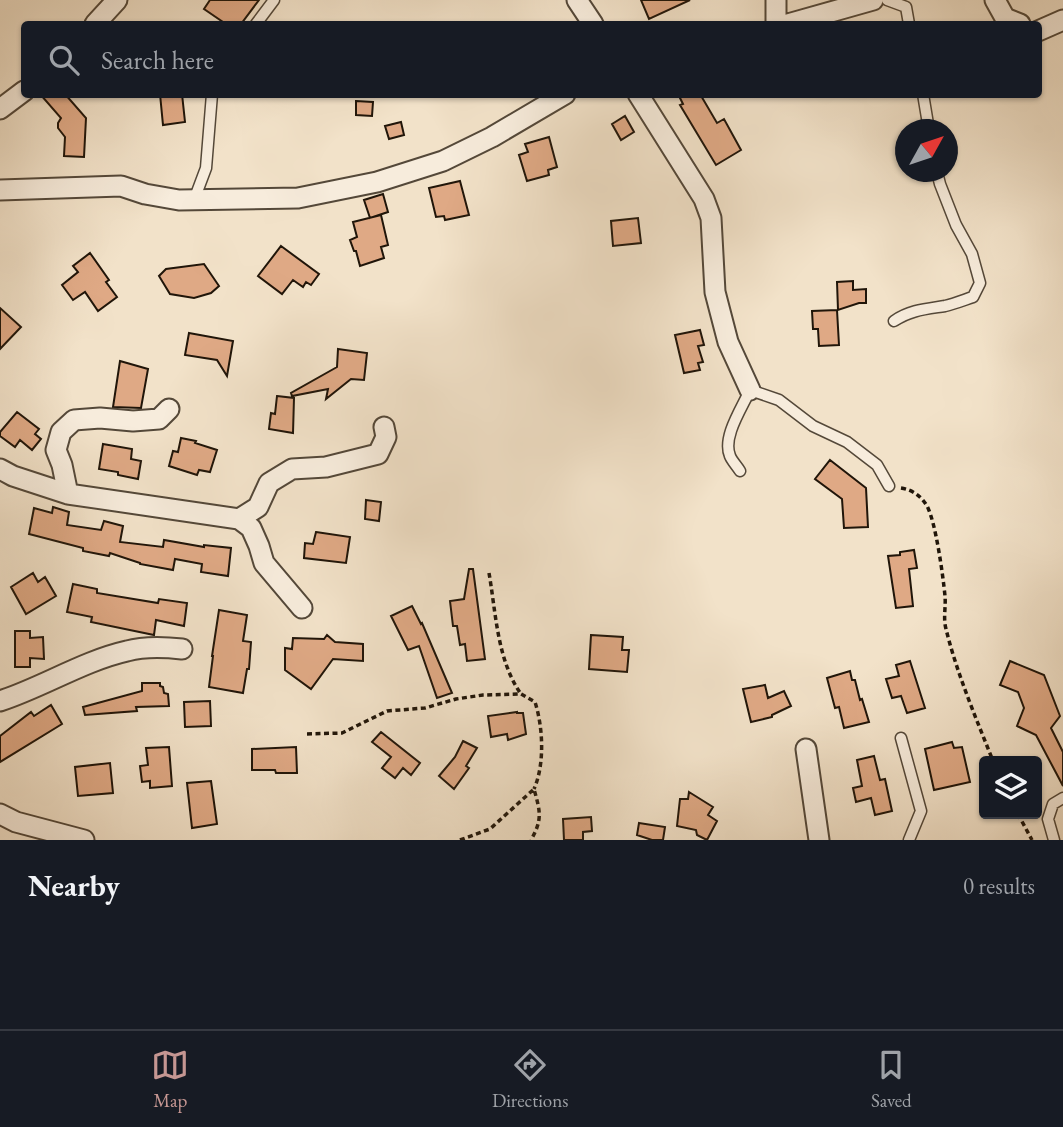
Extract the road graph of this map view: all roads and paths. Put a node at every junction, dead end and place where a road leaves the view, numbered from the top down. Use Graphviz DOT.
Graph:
graph roads {
  1 [pos="117,0"];
  2 [pos="274,0"];
  3 [pos="577,0"];
  4 [pos="776,0"];
  5 [pos="873,0"];
  6 [pos="887,0"];
  7 [pos="995,0"];
  8 [pos="1063,20"];
  9 [pos="98,21"];
  10 [pos="259,21"];
  11 [pos="591,21"];
  12 [pos="776,21"];
  13 [pos="799,21"];
  14 [pos="908,21"];
  15 [pos="1012,21"];
  16 [pos="1042,29"];
  17 [pos="21,93"];
  18 [pos="212,98"];
  19 [pos="558,98"];
  20 [pos="640,98"];
  21 [pos="924,98"];
  22 [pos="0,109"];
  23 [pos="927,119"];
  24 [pos="940,182"];
  25 [pos="0,190"];
  26 [pos="194,200"];
  27 [pos="894,321"];
  28 [pos="750,390"];
  29 [pos="169,409"];
  30 [pos="384,427"];
  31 [pos="0,469"];
  32 [pos="740,471"];
  33 [pos="889,486"];
  34 [pos="68,494"];
  35 [pos="239,519"];
  36 [pos="489,573"];
  37 [pos="302,608"];
  38 [pos="181,649"];
  39 [pos="521,694"];
  40 [pos="0,701"];
  41 [pos="307,734"];
  42 [pos="901,738"];
  43 [pos="806,749"];
  44 [pos="991,756"];
  45 [pos="534,789"];
  46 [pos="1063,798"];
  47 [pos="0,814"];
  48 [pos="1021,819"];
  49 [pos="84,840"];
  50 [pos="460,840"];
  51 [pos="531,840"];
  52 [pos="819,840"];
  53 [pos="909,840"];
  54 [pos="1032,840"];
  55 [pos="1054,840"];
  1 -- 9 [label="street"];
  2 -- 10 [label="lane"];
  3 -- 11 [label="street"];
  4 -- 12 [label="street"];
  5 -- 13 [label="street"];
  6 -- 14 [label="lane"];
  7 -- 15 [label="street"];
  8 -- 16 [label="street"];
  17 -- 22 [label="street"];
  18 -- 26 [label="lane"];
  19 -- 26 [label="street"];
  20 -- 28 [label="street"];
  21 -- 23 [label="lane"];
  24 -- 27 [label="lane"];
  25 -- 26 [label="street"];
  28 -- 32 [label="lane"];
  28 -- 33 [label="lane"];
  29 -- 34 [label="street"];
  30 -- 35 [label="street"];
  31 -- 34 [label="street"];
  33 -- 44 [label="path"];
  34 -- 35 [label="street"];
  35 -- 37 [label="street"];
  36 -- 39 [label="path"];
  38 -- 40 [label="street"];
  39 -- 41 [label="path"];
  39 -- 45 [label="path"];
  42 -- 53 [label="lane"];
  43 -- 52 [label="street"];
  45 -- 50 [label="path"];
  45 -- 51 [label="path"];
  46 -- 55 [label="lane"];
  47 -- 49 [label="street"];
  48 -- 54 [label="path"];
}
